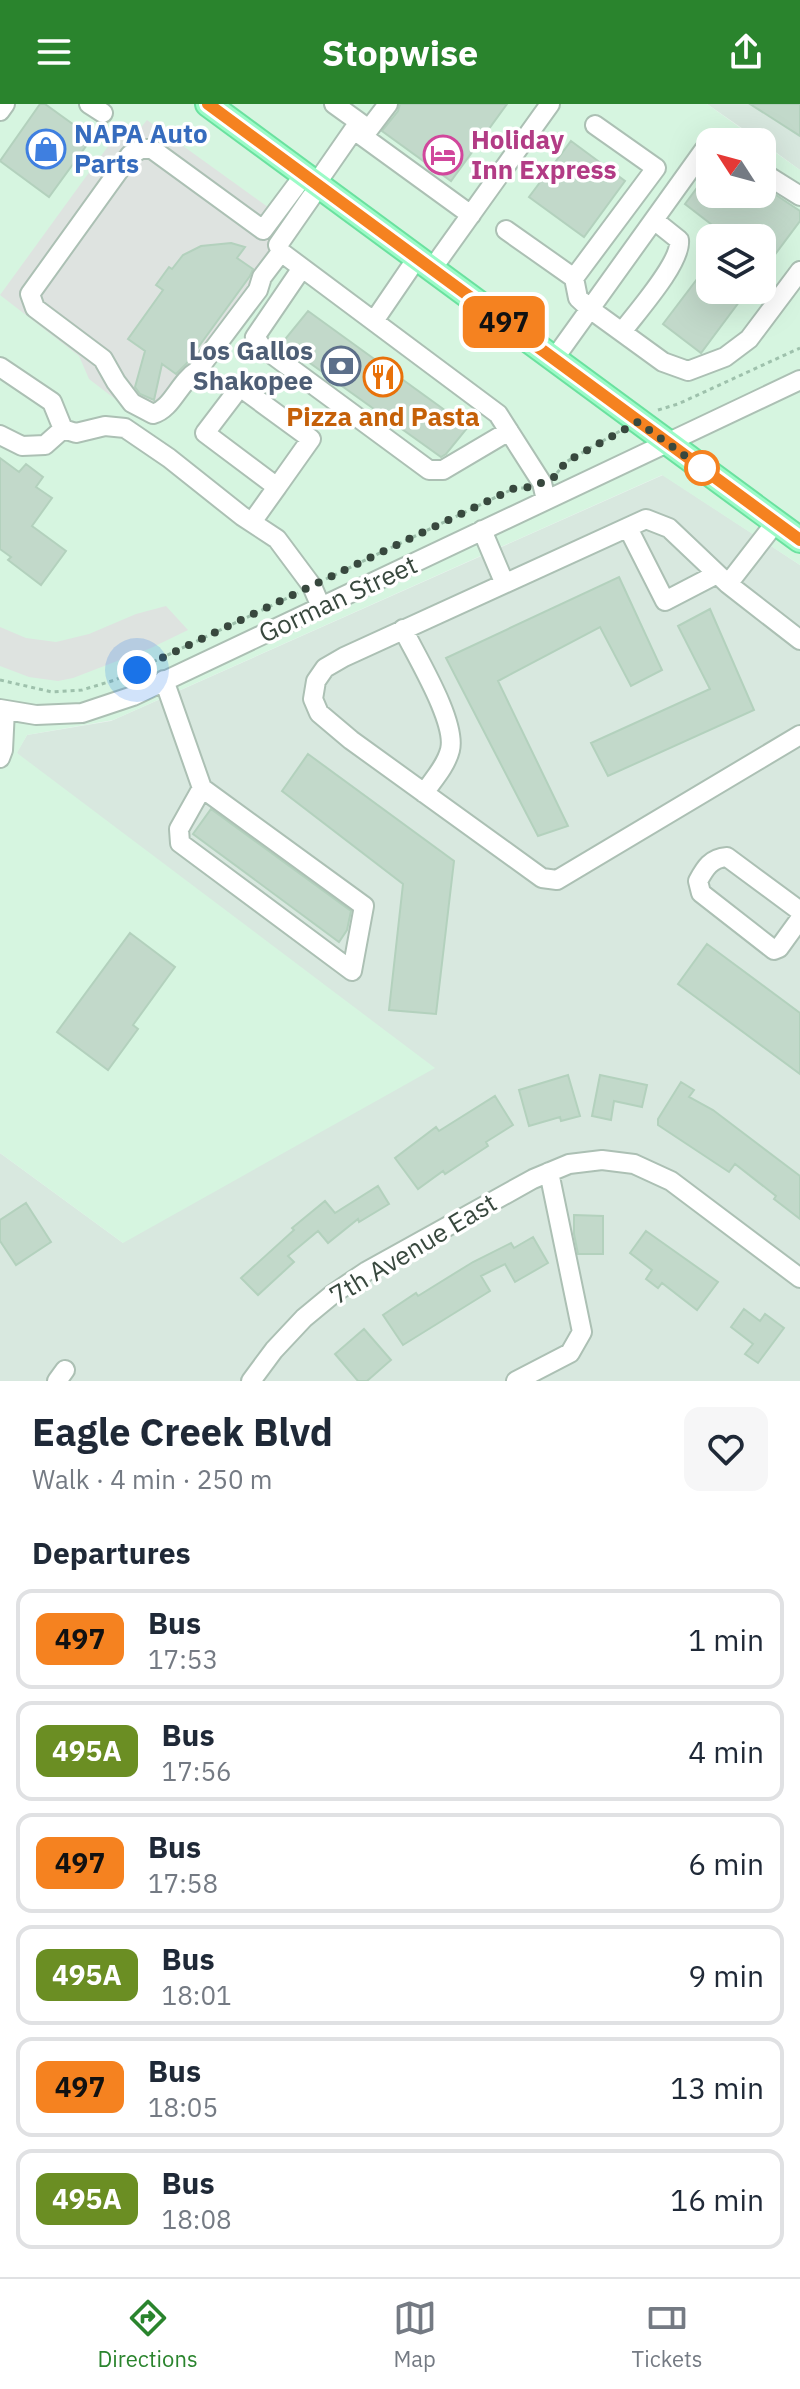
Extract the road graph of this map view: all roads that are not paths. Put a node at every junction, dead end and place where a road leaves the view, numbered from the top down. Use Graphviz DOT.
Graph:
graph roads {
  1 [pos="5,104"];
  2 [pos="208,104"];
  3 [pos="334,104"];
  4 [pos="388,104"];
  5 [pos="550,104"];
  6 [pos="0,111"];
  7 [pos="355,118"];
  8 [pos="595,125"];
  9 [pos="696,161"];
  10 [pos="776,181"];
  11 [pos="313,182"];
  12 [pos="800,196"];
  13 [pos="471,215"];
  14 [pos="654,220"];
  15 [pos="263,230"];
  16 [pos="506,230"];
  17 [pos="280,247"];
  18 [pos="424,264"];
  19 [pos="302,268"];
  20 [pos="800,271"];
  21 [pos="574,278"];
  22 [pos="590,309"];
  23 [pos="374,321"];
  24 [pos="622,332"];
  25 [pos="554,359"];
  26 [pos="0,367"];
  27 [pos="800,380"];
  28 [pos="63,429"];
  29 [pos="509,431"];
  30 [pos="0,435"];
  31 [pos="667,443"];
  32 [pos="277,487"];
  33 [pos="544,492"];
  34 [pos="252,522"];
  35 [pos="776,522"];
  36 [pos="628,528"];
  37 [pos="482,530"];
  38 [pos="800,540"];
  39 [pos="722,579"];
  40 [pos="504,582"];
  41 [pos="321,607"];
  42 [pos="403,629"];
  43 [pos="800,640"];
  44 [pos="164,680"];
  45 [pos="2,710"];
  46 [pos="800,735"];
  47 [pos="0,758"];
  48 [pos="202,788"];
  49 [pos="424,793"];
  50 [pos="800,911"];
  51 [pos="800,919"];
  52 [pos="549,1172"];
  53 [pos="800,1278"];
  54 [pos="251,1381"];
  55 [pos="516,1381"];
  1 -- 6 [label="street"];
  2 -- 11 [label="main road"];
  3 -- 7 [label="street"];
  4 -- 7 [label="street"];
  5 -- 13 [label="street"];
  7 -- 11 [label="street"];
  7 -- 13 [label="street"];
  8 -- 21 [label="street"];
  9 -- 14 [label="street"];
  10 -- 12 [label="street"];
  11 -- 15 [label="street"];
  11 -- 17 [label="street"];
  11 -- 18 [label="main road"];
  13 -- 18 [label="street"];
  14 -- 22 [label="street"];
  14 -- 24 [label="street"];
  15 -- 17 [label="street"];
  15 -- 17 [label="street"];
  16 -- 21 [label="street"];
  17 -- 19 [label="street"];
  18 -- 23 [label="street"];
  18 -- 25 [label="main road"];
  19 -- 23 [label="street"];
  19 -- 29 [label="street"];
  20 -- 24 [label="street"];
  21 -- 22 [label="street"];
  22 -- 24 [label="street"];
  22 -- 25 [label="street"];
  23 -- 29 [label="street"];
  25 -- 31 [label="main road"];
  26 -- 28 [label="street"];
  27 -- 31 [label="street, Gorman Street"];
  28 -- 30 [label="street"];
  28 -- 34 [label="street"];
  29 -- 33 [label="street"];
  31 -- 33 [label="street, Gorman Street"];
  31 -- 35 [label="main road"];
  32 -- 32 [label="street"];
  32 -- 34 [label="street"];
  33 -- 37 [label="street, Gorman Street"];
  34 -- 41 [label="street"];
  35 -- 38 [label="main road"];
  35 -- 39 [label="street"];
  36 -- 39 [label="street"];
  36 -- 39 [label="street"];
  36 -- 40 [label="street"];
  37 -- 40 [label="street"];
  37 -- 41 [label="street, Gorman Street"];
  39 -- 43 [label="street"];
  40 -- 42 [label="street"];
  41 -- 44 [label="street, Gorman Street"];
  42 -- 49 [label="street"];
  42 -- 49 [label="street"];
  44 -- 45 [label="street, Gorman Street"];
  44 -- 48 [label="street"];
  45 -- 47 [label="street"];
  46 -- 49 [label="street"];
  48 -- 48 [label="street"];
  50 -- 51 [label="street"];
  52 -- 53 [label="street, 7th Avenue East"];
  52 -- 54 [label="street, 7th Avenue East"];
  52 -- 55 [label="street"];
}
